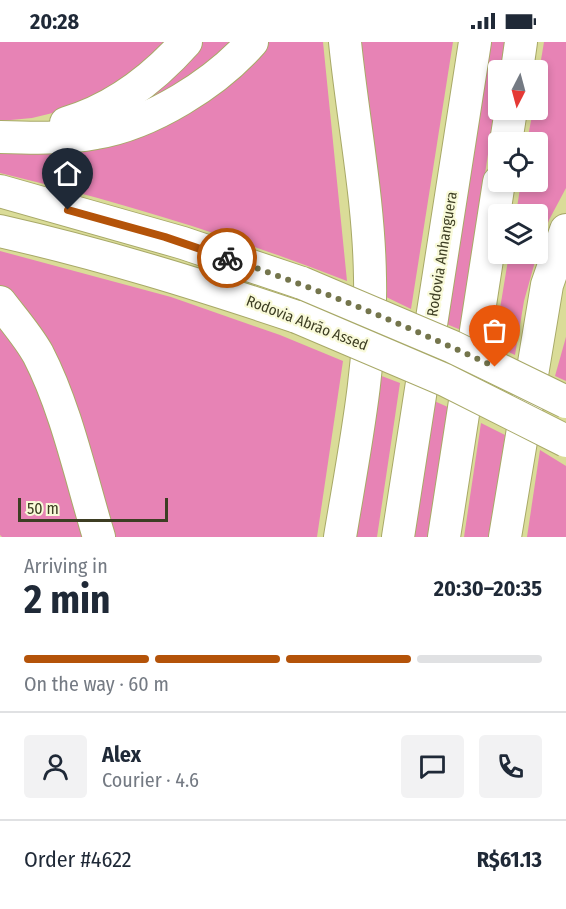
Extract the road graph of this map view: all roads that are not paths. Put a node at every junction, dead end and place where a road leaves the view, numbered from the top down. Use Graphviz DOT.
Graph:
graph roads {
  1 [pos="186,42"];
  2 [pos="252,42"];
  3 [pos="345,42"];
  4 [pos="475,42"];
  5 [pos="521,42"];
  6 [pos="518,60"];
  7 [pos="2,137"];
  8 [pos="0,191"];
  9 [pos="498,192"];
  10 [pos="566,230"];
  11 [pos="0,231"];
  12 [pos="566,289"];
  13 [pos="0,302"];
  14 [pos="566,402"];
  15 [pos="527,403"];
  16 [pos="566,441"];
  17 [pos="99,537"];
  18 [pos="340,537"];
  19 [pos="398,537"];
  20 [pos="444,537"];
  21 [pos="505,537"];
  1 -- 7 [label="highway"];
  2 -- 7 [label="highway"];
  3 -- 18 [label="highway"];
  4 -- 19 [label="highway, Rodovia Anhanguera"];
  5 -- 6 [label="highway"];
  8 -- 14 [label="highway, bridge"];
  9 -- 20 [label="highway"];
  10 -- 15 [label="highway"];
  11 -- 16 [label="highway, Rodovia Abrão Assed, bridge"];
  12 -- 15 [label="highway"];
  13 -- 17 [label="highway"];
  15 -- 21 [label="highway"];
}
